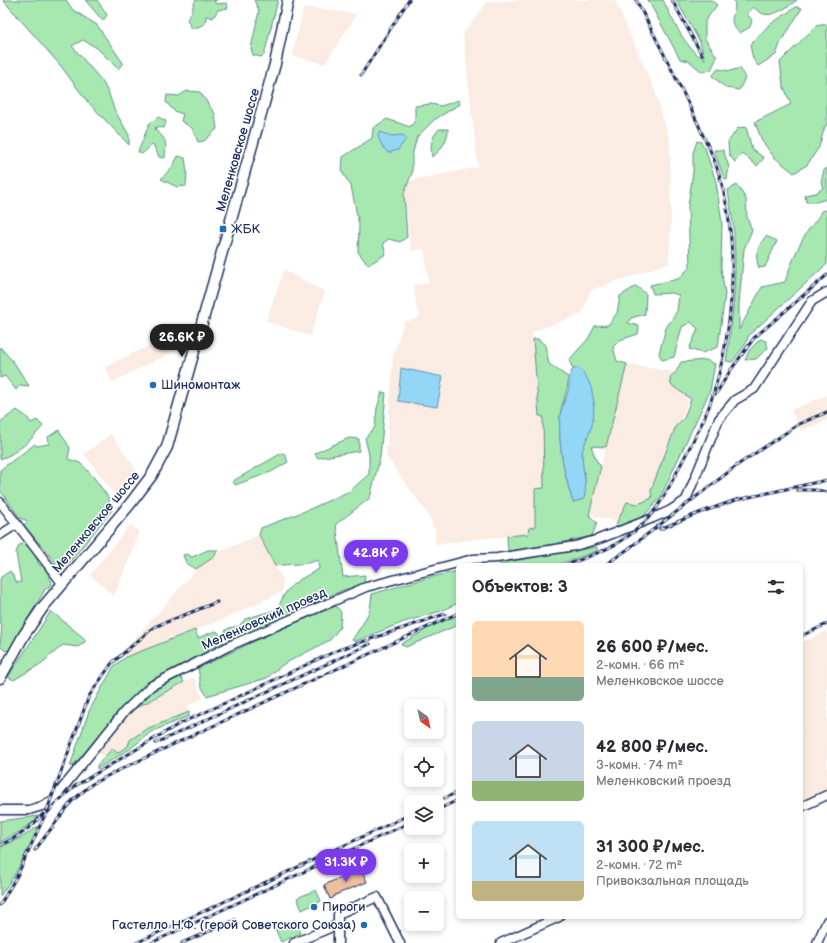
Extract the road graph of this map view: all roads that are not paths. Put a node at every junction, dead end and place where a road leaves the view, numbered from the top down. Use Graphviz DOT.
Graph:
graph roads {
  1 [pos="288,0"];
  2 [pos="827,292"];
  3 [pos="0,502"];
  4 [pos="17,524"];
  5 [pos="0,535"];
  6 [pos="461,563"];
  7 [pos="456,564"];
  8 [pos="62,583"];
  9 [pos="0,678"];
  10 [pos="827,795"];
  11 [pos="803,806"];
  12 [pos="0,810"];
  13 [pos="555,919"];
  14 [pos="827,921"];
  15 [pos="337,925"];
  16 [pos="294,943"];
  17 [pos="338,943"];
  18 [pos="400,943"];
  19 [pos="501,943"];
  20 [pos="817,943"];
  1 -- 8 [label="main road, Меленковское шоссе"];
  2 -- 6 [label="street, Меленковский проезд"];
  3 -- 4 [label="street"];
  4 -- 5 [label="street"];
  4 -- 8 [label="street"];
  7 -- 12 [label="street, Меленковский проезд"];
  8 -- 9 [label="main road, Меленковское шоссе"];
  10 -- 11 [label="street"];
  13 -- 19 [label="street"];
  14 -- 20 [label="street"];
  15 -- 16 [label="street"];
  15 -- 17 [label="street"];
  15 -- 18 [label="street"];
}
